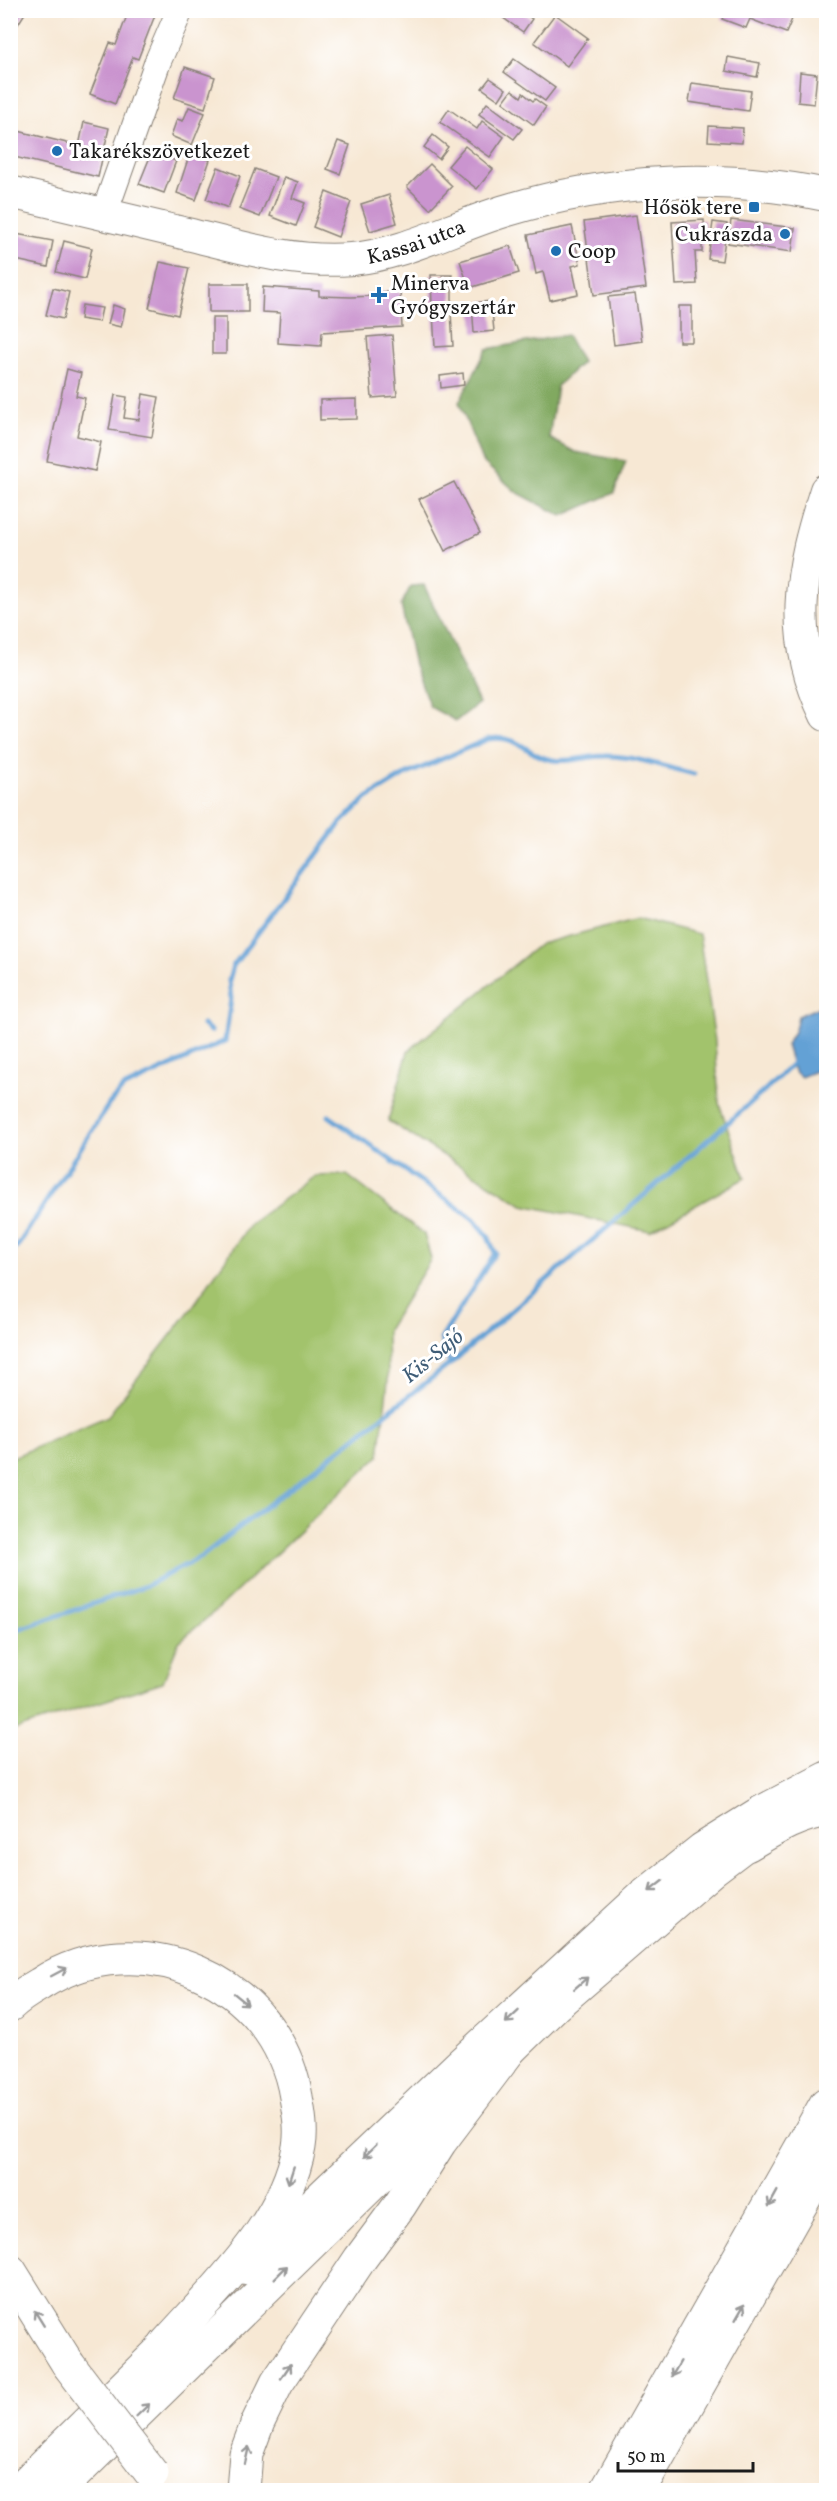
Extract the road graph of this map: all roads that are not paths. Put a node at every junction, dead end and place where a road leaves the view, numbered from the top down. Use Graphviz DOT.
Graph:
graph roads {
  1 [pos="180,10"];
  2 [pos="10,192"];
  3 [pos="825,196"];
  4 [pos="104,214"];
  5 [pos="826,490"];
  6 [pos="826,715"];
  7 [pos="826,1778"];
  8 [pos="826,1794"];
  9 [pos="826,1811"];
  10 [pos="731,1856"];
  11 [pos="10,2005"];
  12 [pos="508,2052"];
  13 [pos="826,2104"];
  14 [pos="826,2160"];
  15 [pos="10,2271"];
  16 [pos="166,2344"];
  17 [pos="158,2482"];
  18 [pos="18,2490"];
  19 [pos="59,2490"];
  20 [pos="243,2490"];
  21 [pos="615,2490"];
  1 -- 4 [label="street"];
  2 -- 4 [label="main road, Kassai utca"];
  3 -- 4 [label="main road, Kassai utca"];
  5 -- 6 [label="main road"];
  7 -- 16 [label="main road, one-way"];
  8 -- 10 [label="main road"];
  9 -- 10 [label="main road"];
  12 -- 10 [label="main road, one-way"];
  11 -- 16 [label="highway, one-way"];
  19 -- 12 [label="main road, one-way"];
  20 -- 12 [label="highway, one-way"];
  13 -- 21 [label="highway, one-way"];
  21 -- 14 [label="highway, one-way"];
  17 -- 15 [label="highway, one-way, bridge"];
  16 -- 18 [label="main road"];
}
